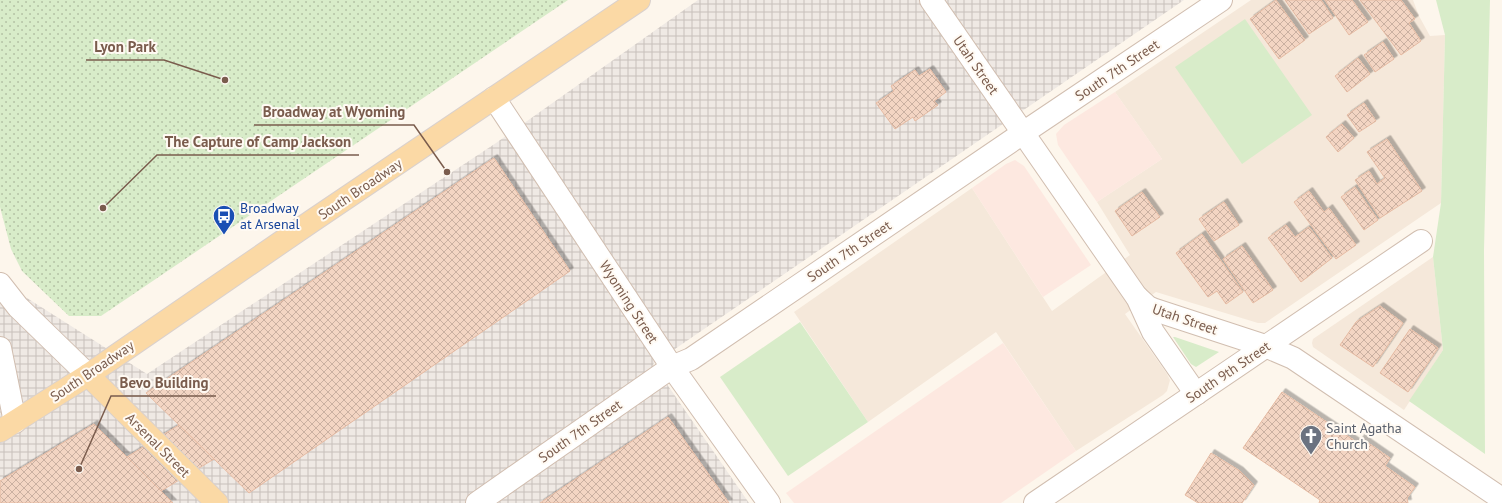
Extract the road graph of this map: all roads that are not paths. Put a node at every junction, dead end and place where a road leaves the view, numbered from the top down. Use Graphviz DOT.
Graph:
graph roads {
  1 [pos="639,0"];
  2 [pos="931,0"];
  3 [pos="1221,0"];
  4 [pos="494,98"];
  5 [pos="1023,133"];
  6 [pos="1421,241"];
  7 [pos="0,284"];
  8 [pos="1136,296"];
  9 [pos="1265,346"];
  10 [pos="0,348"];
  11 [pos="672,367"];
  12 [pos="88,375"];
  13 [pos="1196,394"];
  14 [pos="8,426"];
  15 [pos="1493,493"];
  16 [pos="217,503"];
  17 [pos="478,503"];
  18 [pos="769,503"];
  19 [pos="1035,503"];
  1 -- 4 [label="main road, South Broadway"];
  2 -- 5 [label="street, Utah Street"];
  3 -- 5 [label="street, South 7th Street"];
  4 -- 11 [label="street, Wyoming Street"];
  4 -- 12 [label="main road, South Broadway"];
  5 -- 8 [label="street, Utah Street"];
  5 -- 11 [label="street, South 7th Street"];
  6 -- 9 [label="street, South 9th Street"];
  7 -- 12 [label="street, Arsenal Street"];
  8 -- 9 [label="street, Utah Street"];
  8 -- 13 [label="street"];
  9 -- 13 [label="street, South 9th Street"];
  9 -- 15 [label="street, Utah Street"];
  10 -- 14 [label="street"];
  11 -- 17 [label="street, South 7th Street"];
  11 -- 18 [label="street, Wyoming Street"];
  12 -- 14 [label="main road, South Broadway"];
  12 -- 16 [label="main road, Arsenal Street"];
  13 -- 19 [label="street, South 9th Street"];
}
